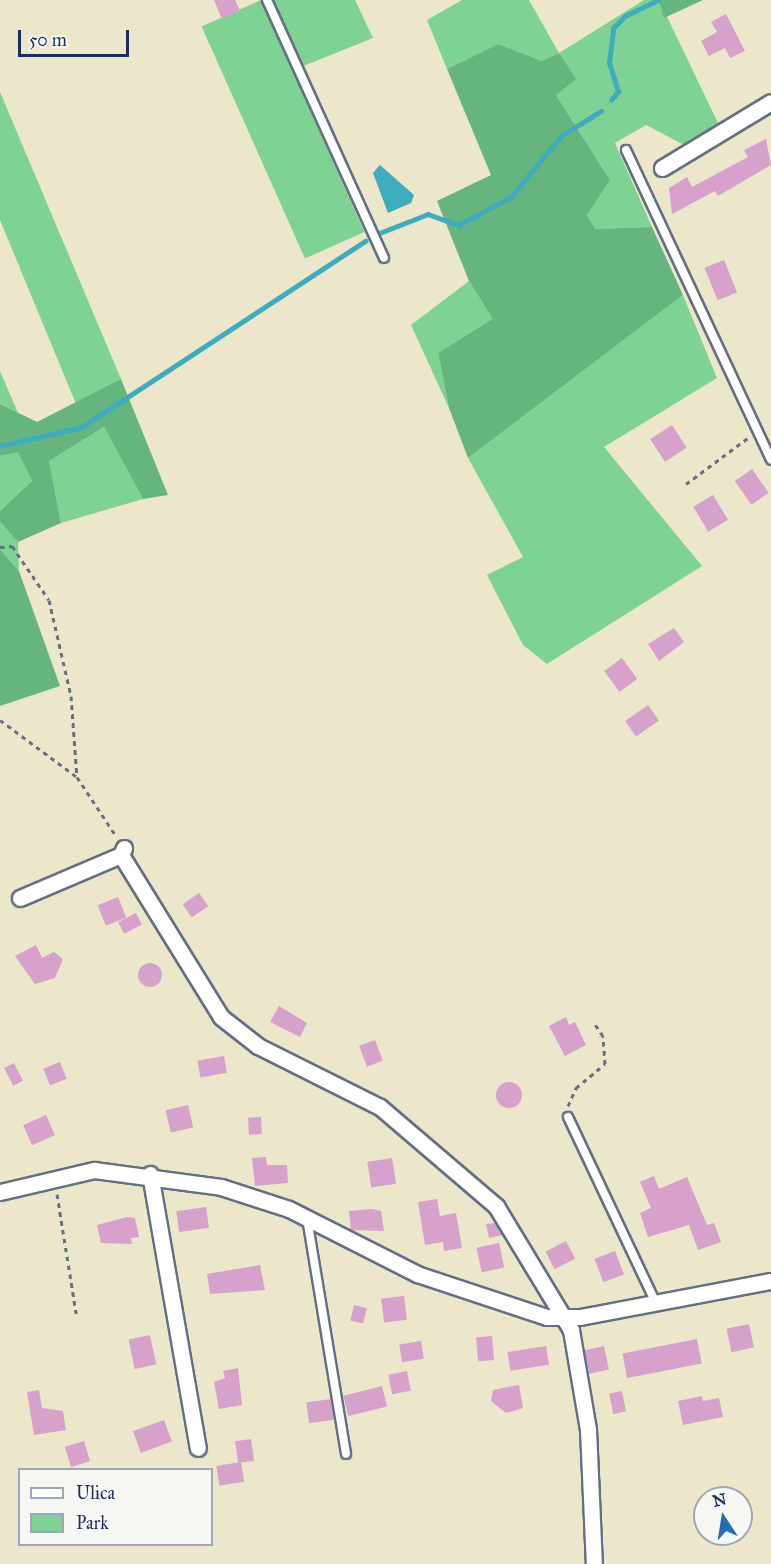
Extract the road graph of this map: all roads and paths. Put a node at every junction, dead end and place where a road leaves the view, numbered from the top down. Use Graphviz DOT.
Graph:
graph roads {
  1 [pos="267,0"];
  2 [pos="771,102"];
  3 [pos="626,150"];
  4 [pos="663,168"];
  5 [pos="384,258"];
  6 [pos="756,432"];
  7 [pos="771,460"];
  8 [pos="686,484"];
  9 [pos="0,547"];
  10 [pos="0,720"];
  11 [pos="77,777"];
  12 [pos="122,852"];
  13 [pos="20,898"];
  14 [pos="593,1021"];
  15 [pos="568,1117"];
  16 [pos="150,1174"];
  17 [pos="55,1177"];
  18 [pos="0,1192"];
  19 [pos="307,1218"];
  20 [pos="771,1281"];
  21 [pos="657,1303"];
  22 [pos="76,1313"];
  23 [pos="561,1318"];
  24 [pos="198,1448"];
  25 [pos="346,1454"];
  26 [pos="594,1564"];
  1 -- 5 [label="lane"];
  2 -- 4 [label="street"];
  3 -- 6 [label="lane"];
  6 -- 7 [label="lane"];
  6 -- 8 [label="path"];
  9 -- 11 [label="path"];
  10 -- 11 [label="path"];
  11 -- 12 [label="path"];
  12 -- 13 [label="street"];
  12 -- 23 [label="street"];
  14 -- 15 [label="path"];
  15 -- 21 [label="lane"];
  16 -- 17 [label="street"];
  16 -- 19 [label="street"];
  16 -- 24 [label="street"];
  17 -- 18 [label="street"];
  17 -- 22 [label="path"];
  19 -- 23 [label="street"];
  19 -- 25 [label="lane"];
  20 -- 21 [label="street"];
  21 -- 23 [label="street"];
  23 -- 26 [label="street"];
}
